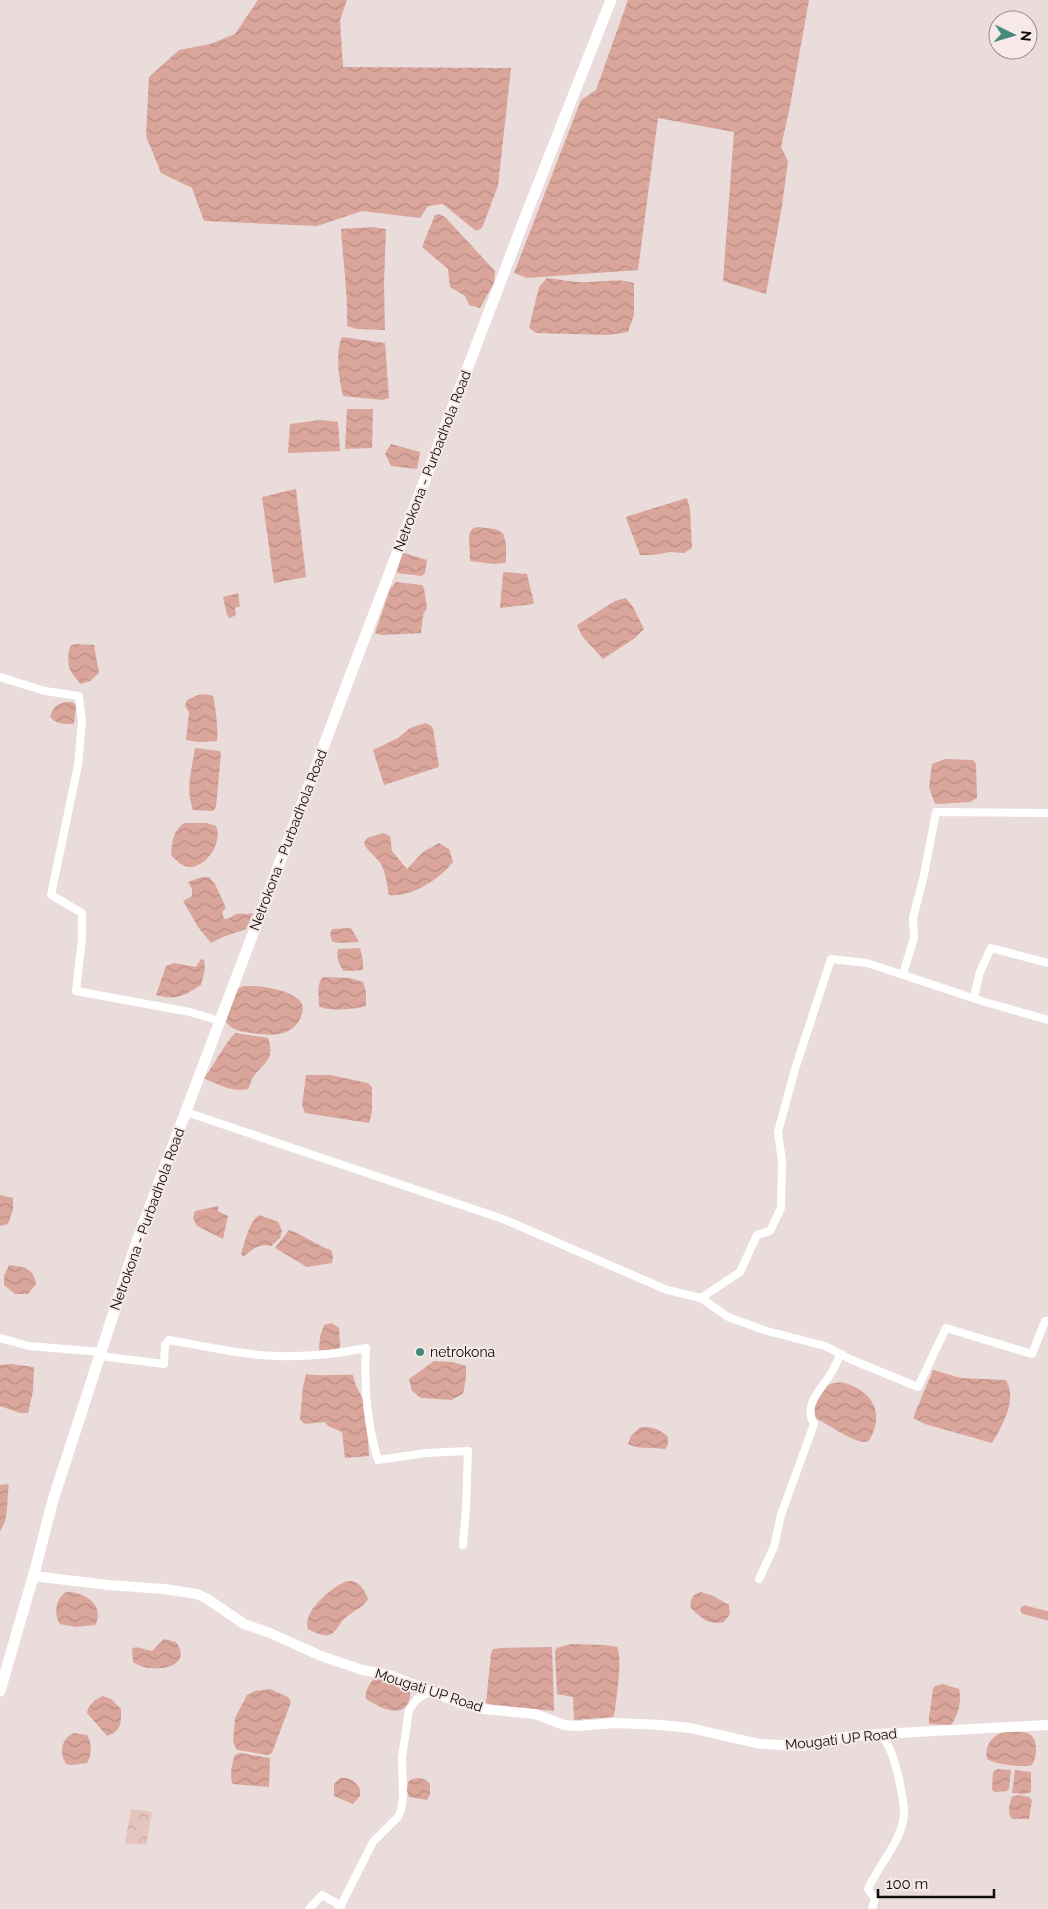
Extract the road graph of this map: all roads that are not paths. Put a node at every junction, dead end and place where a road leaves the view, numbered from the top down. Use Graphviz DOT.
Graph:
graph roads {
  1 [pos="610,0"];
  2 [pos="0,677"];
  3 [pos="1048,813"];
  4 [pos="1048,963"];
  5 [pos="903,974"];
  6 [pos="974,997"];
  7 [pos="1048,1020"];
  8 [pos="220,1021"];
  9 [pos="186,1112"];
  10 [pos="702,1298"];
  11 [pos="1048,1321"];
  12 [pos="0,1338"];
  13 [pos="100,1354"];
  14 [pos="841,1354"];
  15 [pos="463,1545"];
  16 [pos="33,1576"];
  17 [pos="759,1579"];
  18 [pos="0,1691"];
  19 [pos="431,1691"];
  20 [pos="1048,1725"];
  21 [pos="880,1734"];
  22 [pos="340,1907"];
  23 [pos="309,1909"];
  24 [pos="872,1909"];
  1 -- 8 [label="main road, Netrokona - Purbadhola Road"];
  2 -- 8 [label="street"];
  3 -- 5 [label="street"];
  4 -- 6 [label="street"];
  5 -- 6 [label="street"];
  5 -- 10 [label="street"];
  6 -- 7 [label="street"];
  8 -- 9 [label="main road, Netrokona - Purbadhola Road"];
  9 -- 10 [label="street"];
  9 -- 13 [label="main road, Netrokona - Purbadhola Road"];
  10 -- 14 [label="street"];
  11 -- 14 [label="street"];
  12 -- 13 [label="street"];
  13 -- 15 [label="street"];
  13 -- 16 [label="main road, Netrokona - Purbadhola Road"];
  14 -- 17 [label="street"];
  16 -- 18 [label="main road, Netrokona - Purbadhola Road"];
  16 -- 19 [label="street, Mougati UP Road"];
  19 -- 21 [label="street, Mougati UP Road"];
  19 -- 22 [label="street"];
  20 -- 21 [label="street, Mougati UP Road"];
  21 -- 24 [label="street"];
  22 -- 23 [label="street"];
}
